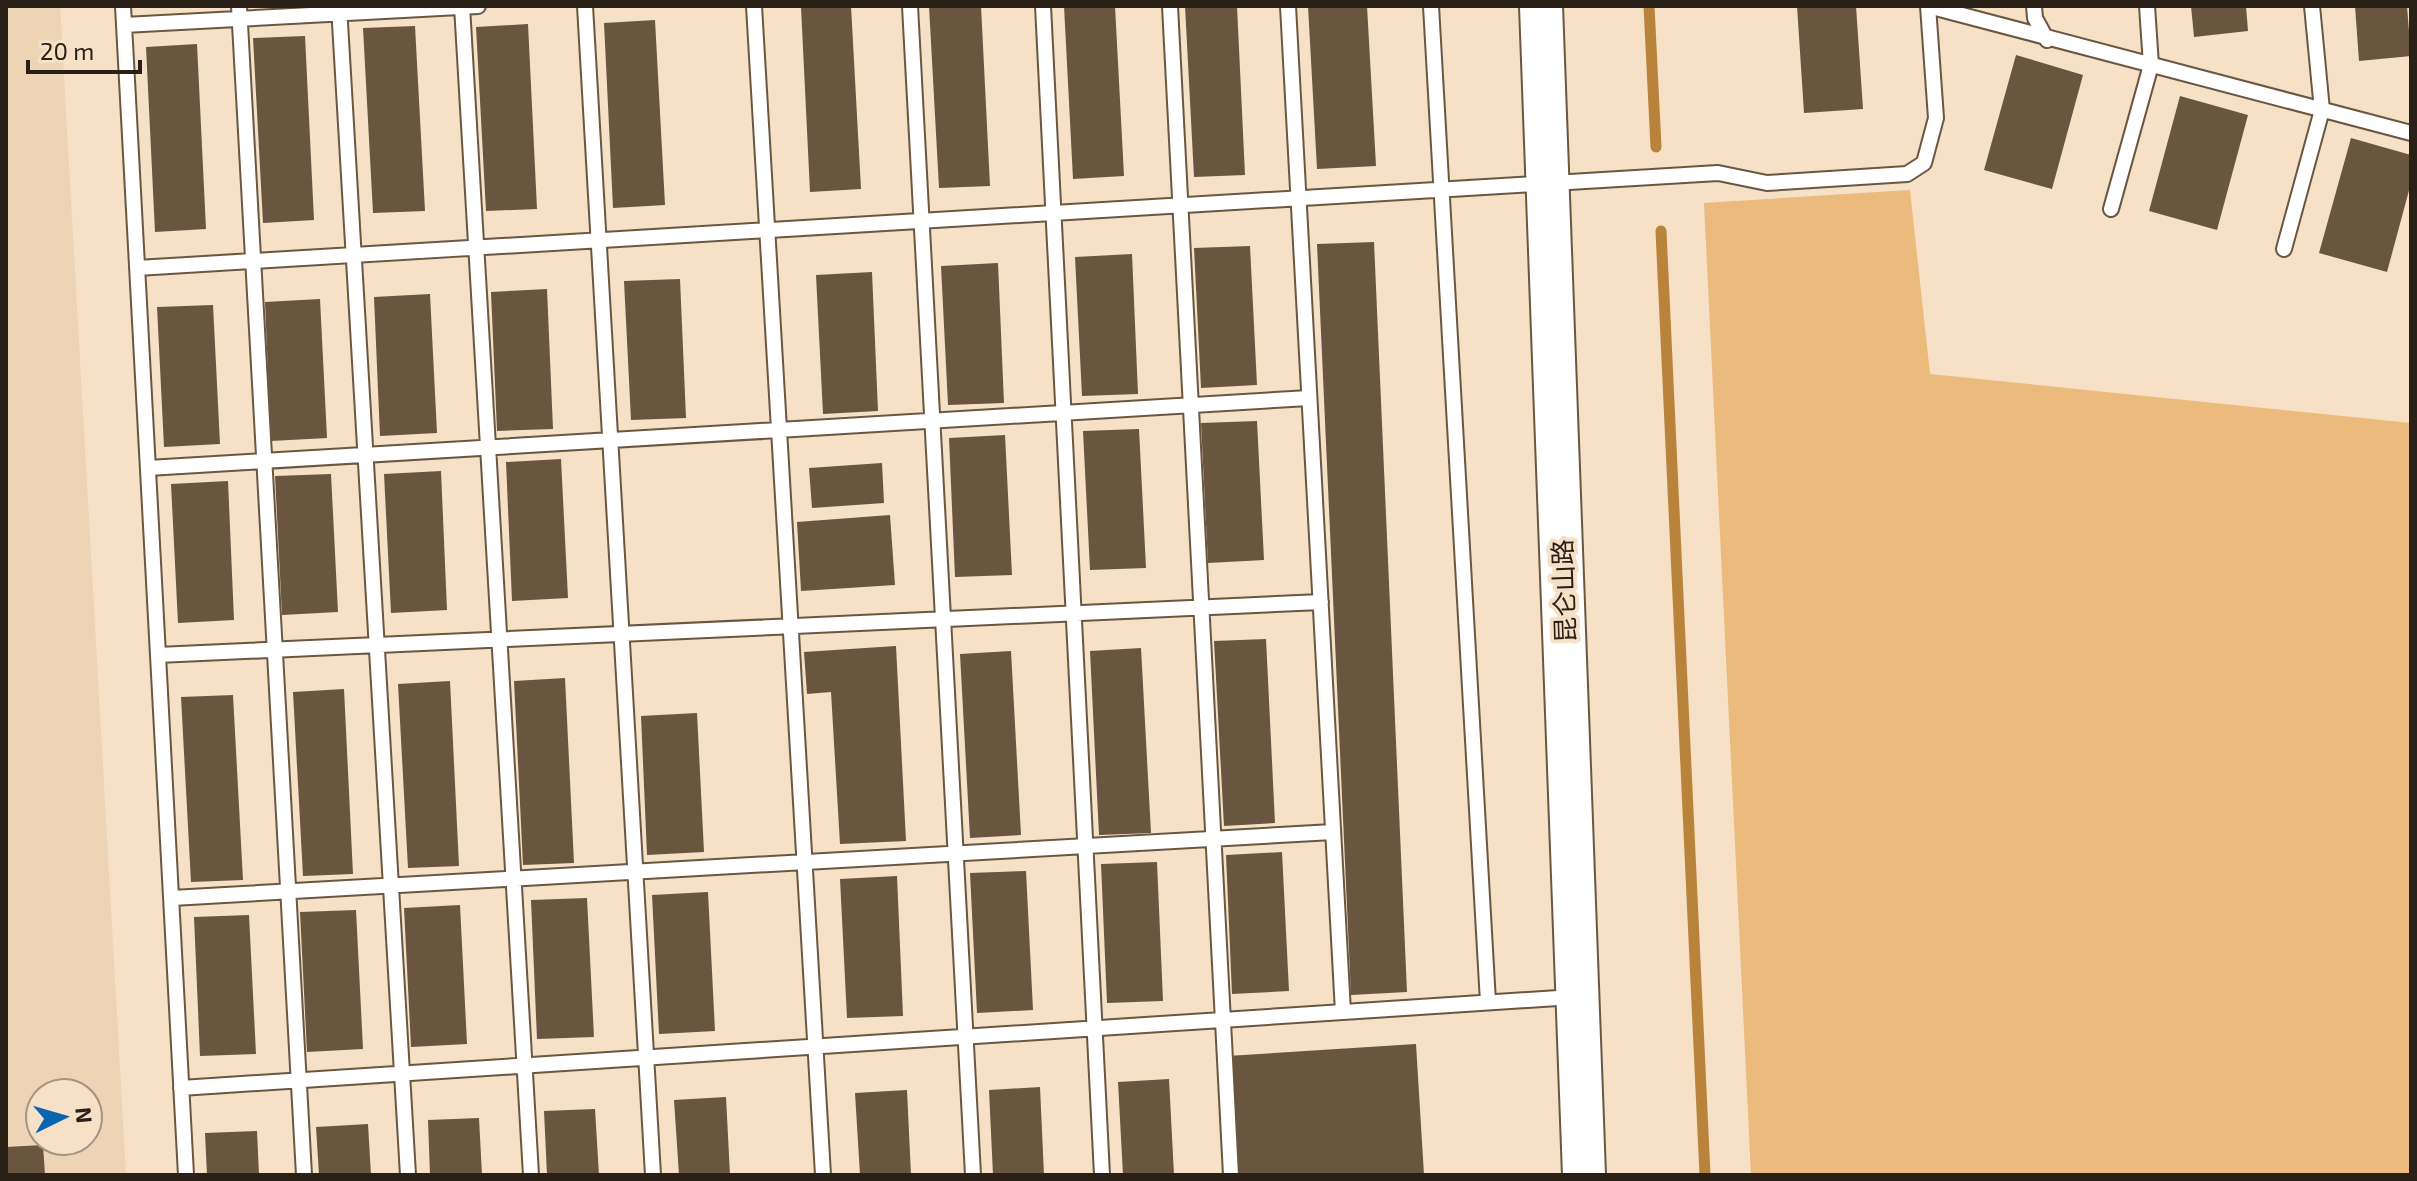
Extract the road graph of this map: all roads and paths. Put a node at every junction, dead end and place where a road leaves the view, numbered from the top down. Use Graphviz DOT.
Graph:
graph roads {
  1 [pos="123,6"];
  2 [pos="462,6"];
  3 [pos="478,6"];
  4 [pos="585,6"];
  5 [pos="754,6"];
  6 [pos="910,6"];
  7 [pos="1043,6"];
  8 [pos="1170,6"];
  9 [pos="1288,6"];
  10 [pos="1431,6"];
  11 [pos="1541,6"];
  12 [pos="1976,6"];
  13 [pos="2034,6"];
  14 [pos="2147,6"];
  15 [pos="2312,6"];
  16 [pos="339,10"];
  17 [pos="239,12"];
  18 [pos="1959,15"];
  19 [pos="124,25"];
  20 [pos="2047,40"];
  21 [pos="2151,65"];
  22 [pos="2322,110"];
  23 [pos="2411,133"];
  24 [pos="1548,186"];
  25 [pos="1441,192"];
  26 [pos="1298,200"];
  27 [pos="1180,207"];
  28 [pos="2111,209"];
  29 [pos="1054,214"];
  30 [pos="922,221"];
  31 [pos="767,230"];
  32 [pos="598,240"];
  33 [pos="476,248"];
  34 [pos="2284,249"];
  35 [pos="354,255"];
  36 [pos="253,261"];
  37 [pos="137,268"];
  38 [pos="1309,398"];
  39 [pos="1191,406"];
  40 [pos="1064,413"];
  41 [pos="933,421"];
  42 [pos="779,430"];
  43 [pos="610,440"];
  44 [pos="488,447"];
  45 [pos="366,455"];
  46 [pos="264,461"];
  47 [pos="148,468"];
  48 [pos="1321,602"];
  49 [pos="1201,607"];
  50 [pos="1074,613"];
  51 [pos="943,619"];
  52 [pos="791,626"];
  53 [pos="621,634"];
  54 [pos="499,640"];
  55 [pos="377,646"];
  56 [pos="275,650"];
  57 [pos="158,655"];
  58 [pos="1333,832"];
  59 [pos="1213,839"];
  60 [pos="1086,847"];
  61 [pos="956,854"];
  62 [pos="805,863"];
  63 [pos="635,872"];
  64 [pos="513,879"];
  65 [pos="391,886"];
  66 [pos="288,892"];
  67 [pos="172,898"];
  68 [pos="1577,996"];
  69 [pos="1488,1002"];
  70 [pos="1343,1012"];
  71 [pos="1223,1020"];
  72 [pos="1095,1028"];
  73 [pos="965,1037"];
  74 [pos="816,1046"];
  75 [pos="646,1058"];
  76 [pos="524,1066"];
  77 [pos="402,1073"];
  78 [pos="299,1080"];
  79 [pos="181,1088"];
  80 [pos="186,1175"];
  81 [pos="304,1175"];
  82 [pos="408,1175"];
  83 [pos="531,1175"];
  84 [pos="653,1175"];
  85 [pos="823,1175"];
  86 [pos="973,1175"];
  87 [pos="1102,1175"];
  88 [pos="1231,1175"];
  89 [pos="1584,1175"];
  1 -- 19 [label="lane"];
  2 -- 3 [label="lane"];
  2 -- 16 [label="lane"];
  2 -- 33 [label="lane"];
  4 -- 32 [label="lane"];
  5 -- 31 [label="lane"];
  6 -- 30 [label="lane"];
  7 -- 29 [label="lane"];
  8 -- 27 [label="lane"];
  9 -- 26 [label="lane"];
  10 -- 25 [label="lane"];
  11 -- 24 [label="street, 昆仑山路"];
  12 -- 18 [label="lane"];
  13 -- 20 [label="lane"];
  14 -- 21 [label="lane"];
  15 -- 22 [label="lane"];
  16 -- 17 [label="lane"];
  16 -- 35 [label="lane"];
  17 -- 19 [label="lane"];
  17 -- 36 [label="lane"];
  18 -- 20 [label="lane"];
  18 -- 24 [label="lane"];
  19 -- 37 [label="lane"];
  20 -- 21 [label="lane"];
  21 -- 22 [label="lane"];
  21 -- 28 [label="lane"];
  22 -- 23 [label="lane"];
  22 -- 34 [label="lane"];
  24 -- 25 [label="lane"];
  24 -- 68 [label="street, 昆仑山路"];
  25 -- 26 [label="lane"];
  25 -- 69 [label="lane"];
  26 -- 27 [label="lane"];
  26 -- 38 [label="lane"];
  27 -- 29 [label="lane"];
  27 -- 39 [label="lane"];
  29 -- 30 [label="lane"];
  29 -- 40 [label="lane"];
  30 -- 31 [label="lane"];
  30 -- 41 [label="lane"];
  31 -- 32 [label="lane"];
  31 -- 42 [label="lane"];
  32 -- 33 [label="lane"];
  32 -- 43 [label="lane"];
  33 -- 35 [label="lane"];
  33 -- 44 [label="lane"];
  35 -- 36 [label="lane"];
  35 -- 45 [label="lane"];
  36 -- 37 [label="lane"];
  36 -- 46 [label="lane"];
  37 -- 47 [label="lane"];
  38 -- 39 [label="lane"];
  38 -- 48 [label="lane"];
  39 -- 40 [label="lane"];
  39 -- 49 [label="lane"];
  40 -- 41 [label="lane"];
  40 -- 50 [label="lane"];
  41 -- 42 [label="lane"];
  41 -- 51 [label="lane"];
  42 -- 43 [label="lane"];
  42 -- 52 [label="lane"];
  43 -- 44 [label="lane"];
  43 -- 53 [label="lane"];
  44 -- 45 [label="lane"];
  44 -- 54 [label="lane"];
  45 -- 46 [label="lane"];
  45 -- 55 [label="lane"];
  46 -- 47 [label="lane"];
  46 -- 56 [label="lane"];
  47 -- 57 [label="lane"];
  48 -- 49 [label="lane"];
  48 -- 58 [label="lane"];
  49 -- 50 [label="lane"];
  49 -- 59 [label="lane"];
  50 -- 51 [label="lane"];
  50 -- 60 [label="lane"];
  51 -- 52 [label="lane"];
  51 -- 61 [label="lane"];
  52 -- 53 [label="lane"];
  52 -- 62 [label="lane"];
  53 -- 54 [label="lane"];
  53 -- 63 [label="lane"];
  54 -- 55 [label="lane"];
  54 -- 64 [label="lane"];
  55 -- 56 [label="lane"];
  55 -- 65 [label="lane"];
  56 -- 57 [label="lane"];
  56 -- 66 [label="lane"];
  57 -- 67 [label="lane"];
  58 -- 59 [label="lane"];
  58 -- 70 [label="lane"];
  59 -- 60 [label="lane"];
  59 -- 71 [label="lane"];
  60 -- 61 [label="lane"];
  60 -- 72 [label="lane"];
  61 -- 62 [label="lane"];
  61 -- 73 [label="lane"];
  62 -- 63 [label="lane"];
  62 -- 74 [label="lane"];
  63 -- 64 [label="lane"];
  63 -- 75 [label="lane"];
  64 -- 65 [label="lane"];
  64 -- 76 [label="lane"];
  65 -- 66 [label="lane"];
  65 -- 77 [label="lane"];
  66 -- 67 [label="lane"];
  66 -- 78 [label="lane"];
  67 -- 79 [label="lane"];
  68 -- 69 [label="lane"];
  68 -- 89 [label="street, 昆仑山路"];
  69 -- 70 [label="lane"];
  70 -- 71 [label="lane"];
  71 -- 72 [label="lane"];
  71 -- 88 [label="lane"];
  72 -- 73 [label="lane"];
  72 -- 87 [label="lane"];
  73 -- 74 [label="lane"];
  73 -- 86 [label="lane"];
  74 -- 75 [label="lane"];
  74 -- 85 [label="lane"];
  75 -- 76 [label="lane"];
  75 -- 84 [label="lane"];
  76 -- 77 [label="lane"];
  76 -- 83 [label="lane"];
  77 -- 78 [label="lane"];
  77 -- 82 [label="lane"];
  78 -- 79 [label="lane"];
  78 -- 81 [label="lane"];
  79 -- 80 [label="lane"];
}
